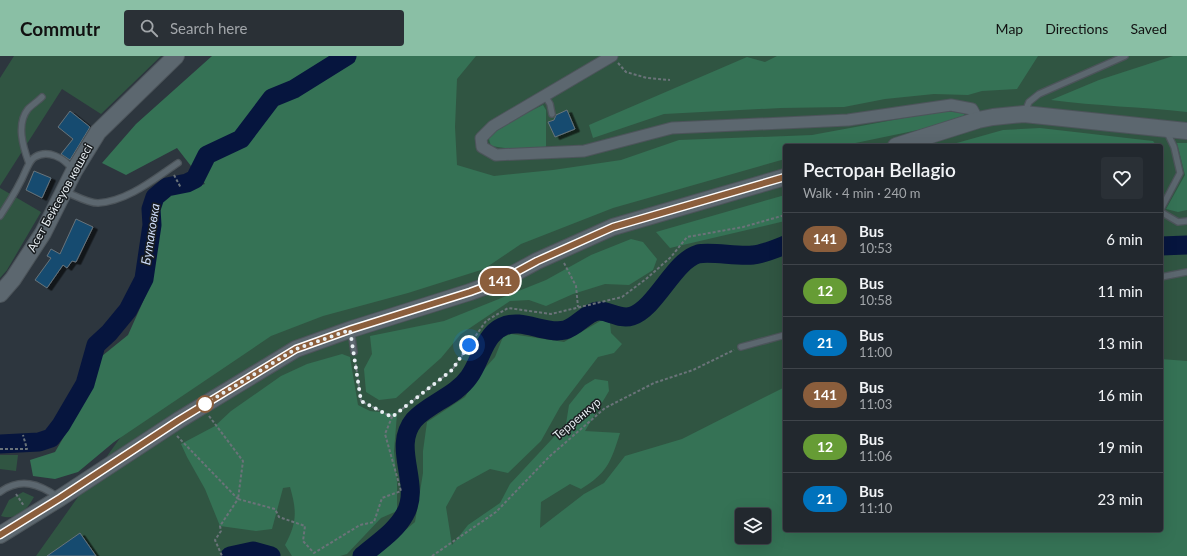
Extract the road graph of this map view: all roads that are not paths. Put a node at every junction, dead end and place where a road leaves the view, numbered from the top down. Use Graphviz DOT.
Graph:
graph roads {
  1 [pos="176,56"];
  2 [pos="611,56"];
  3 [pos="1125,56"];
  4 [pos="545,96"];
  5 [pos="42,97"];
  6 [pos="552,114"];
  7 [pos="1024,114"];
  8 [pos="978,120"];
  9 [pos="1166,129"];
  10 [pos="1187,132"];
  11 [pos="902,144"];
  12 [pos="29,163"];
  13 [pos="178,164"];
  14 [pos="74,171"];
  15 [pos="783,178"];
  16 [pos="64,191"];
  17 [pos="1163,206"];
  18 [pos="1163,211"];
  19 [pos="0,216"];
  20 [pos="1187,221"];
  21 [pos="1187,272"];
  22 [pos="1163,277"];
  23 [pos="0,294"];
  24 [pos="350,330"];
  25 [pos="783,336"];
  26 [pos="741,347"];
  27 [pos="354,352"];
  28 [pos="0,492"];
  29 [pos="60,498"];
  30 [pos="0,535"];
  1 -- 14 [label="main road, Асет Бейсеуов көшесі"];
  2 -- 4 [label="street"];
  3 -- 7 [label="lane"];
  4 -- 6 [label="lane"];
  4 -- 8 [label="street"];
  5 -- 12 [label="lane"];
  7 -- 8 [label="main road"];
  7 -- 9 [label="main road"];
  8 -- 11 [label="main road"];
  9 -- 10 [label="main road"];
  9 -- 17 [label="lane"];
  12 -- 14 [label="lane"];
  12 -- 19 [label="lane"];
  13 -- 16 [label="lane"];
  14 -- 16 [label="main road, Асет Бейсеуов көшесі"];
  15 -- 24 [label="main road"];
  16 -- 23 [label="main road, Асет Бейсеуов көшесі"];
  18 -- 20 [label="lane"];
  21 -- 22 [label="lane"];
  24 -- 27 [label="lane"];
  24 -- 29 [label="main road"];
  25 -- 26 [label="lane"];
  28 -- 29 [label="lane"];
  29 -- 30 [label="main road"];
}
